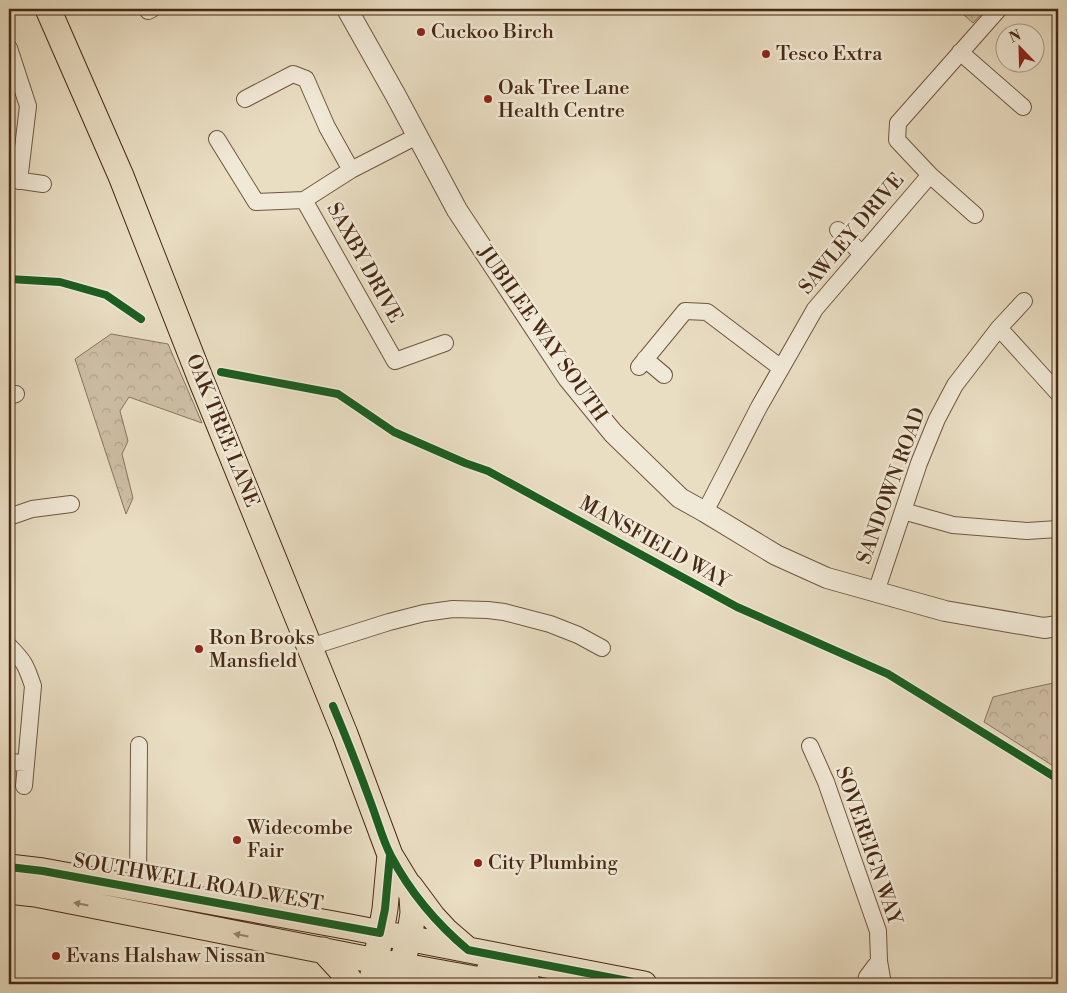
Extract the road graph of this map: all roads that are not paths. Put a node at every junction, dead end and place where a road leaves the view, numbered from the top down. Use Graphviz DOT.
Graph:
graph roads {
  1 [pos="48,9"];
  2 [pos="347,9"];
  3 [pos="998,10"];
  4 [pos="9,48"];
  5 [pos="960,52"];
  6 [pos="245,99"];
  7 [pos="1023,107"];
  8 [pos="417,136"];
  9 [pos="217,139"];
  10 [pos="351,170"];
  11 [pos="930,175"];
  12 [pos="14,180"];
  13 [pos="43,184"];
  14 [pos="304,200"];
  15 [pos="975,215"];
  16 [pos="838,230"];
  17 [pos="862,254"];
  18 [pos="1024,301"];
  19 [pos="999,328"];
  20 [pos="445,343"];
  21 [pos="781,368"];
  22 [pos="664,375"];
  23 [pos="1058,393"];
  24 [pos="71,504"];
  25 [pos="903,511"];
  26 [pos="705,512"];
  27 [pos="9,517"];
  28 [pos="1058,529"];
  29 [pos="876,592"];
  30 [pos="1058,626"];
  31 [pos="9,646"];
  32 [pos="310,646"];
  33 [pos="602,648"];
  34 [pos="139,745"];
  35 [pos="810,746"];
  36 [pos="9,762"];
  37 [pos="26,763"];
  38 [pos="24,786"];
  39 [pos="390,855"];
  40 [pos="9,868"];
  41 [pos="407,883"];
  42 [pos="138,889"];
  43 [pos="9,891"];
  44 [pos="323,950"];
  45 [pos="468,950"];
  46 [pos="376,956"];
  47 [pos="402,960"];
  48 [pos="879,960"];
  49 [pos="352,984"];
  50 [pos="504,984"];
  51 [pos="528,984"];
  52 [pos="644,984"];
  53 [pos="865,984"];
  54 [pos="883,984"];
  1 -- 32 [label="main road, OAK TREE LANE"];
  2 -- 8 [label="street, JUBILEE WAY SOUTH"];
  3 -- 5 [label="street, SAWLEY DRIVE"];
  4 -- 12 [label="street"];
  5 -- 7 [label="street"];
  5 -- 11 [label="street, SAWLEY DRIVE"];
  6 -- 10 [label="street"];
  8 -- 10 [label="street, SAXBY DRIVE"];
  8 -- 26 [label="street, JUBILEE WAY SOUTH"];
  9 -- 14 [label="street"];
  10 -- 14 [label="street, SAXBY DRIVE"];
  11 -- 15 [label="street"];
  11 -- 17 [label="street, SAWLEY DRIVE"];
  12 -- 13 [label="street"];
  14 -- 20 [label="street, SAXBY DRIVE"];
  16 -- 17 [label="street"];
  17 -- 21 [label="street, SAWLEY DRIVE"];
  18 -- 19 [label="street, SANDOWN ROAD"];
  19 -- 23 [label="street"];
  19 -- 25 [label="street, SANDOWN ROAD"];
  21 -- 22 [label="street"];
  21 -- 26 [label="street, SAWLEY DRIVE"];
  24 -- 27 [label="street"];
  25 -- 28 [label="street"];
  25 -- 29 [label="street, SANDOWN ROAD"];
  26 -- 29 [label="street, JUBILEE WAY SOUTH"];
  29 -- 30 [label="street, JUBILEE WAY SOUTH"];
  31 -- 37 [label="street"];
  32 -- 33 [label="street"];
  32 -- 39 [label="main road, OAK TREE LANE"];
  34 -- 42 [label="street"];
  35 -- 48 [label="street, SOVEREIGN WAY"];
  36 -- 37 [label="street"];
  37 -- 38 [label="street"];
  39 -- 41 [label="main road, OAK TREE LANE"];
  39 -- 46 [label="main road, OAK TREE LANE"];
  40 -- 42 [label="main road, SOUTHWELL ROAD WEST"];
  41 -- 45 [label="main road"];
  41 -- 47 [label="main road, OAK TREE LANE"];
  42 -- 46 [label="main road, SOUTHWELL ROAD WEST"];
  44 -- 43 [label="main road, SOUTHWELL ROAD WEST, one-way"];
  44 -- 46 [label="main road, SOUTHWELL ROAD WEST"];
  44 -- 49 [label="main road"];
  45 -- 47 [label="main road"];
  45 -- 52 [label="main road"];
  46 -- 47 [label="main road"];
  47 -- 50 [label="main road"];
  47 -- 51 [label="main road"];
  48 -- 53 [label="street"];
  48 -- 54 [label="street, SOVEREIGN WAY"];
}
